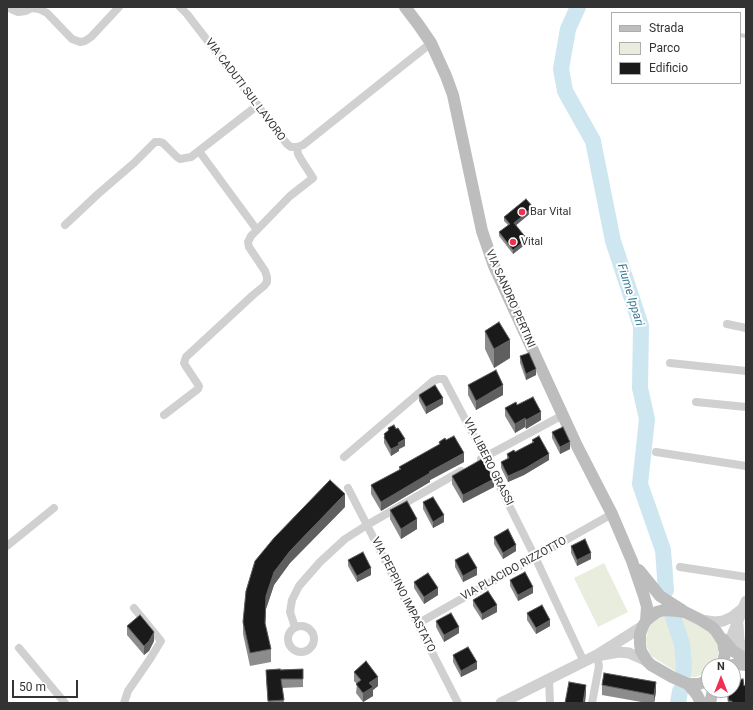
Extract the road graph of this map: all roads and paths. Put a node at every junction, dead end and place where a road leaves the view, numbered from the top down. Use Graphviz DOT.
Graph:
graph roads {
  1 [pos="9,7"];
  2 [pos="120,7"];
  3 [pos="180,7"];
  4 [pos="405,7"];
  5 [pos="431,43"];
  6 [pos="258,105"];
  7 [pos="297,148"];
  8 [pos="199,151"];
  9 [pos="65,226"];
  10 [pos="257,230"];
  11 [pos="727,324"];
  12 [pos="746,328"];
  13 [pos="670,363"];
  14 [pos="746,371"];
  15 [pos="696,402"];
  16 [pos="746,407"];
  17 [pos="164,415"];
  18 [pos="564,415"];
  19 [pos="656,452"];
  20 [pos="344,457"];
  21 [pos="485,457"];
  22 [pos="746,466"];
  23 [pos="348,488"];
  24 [pos="54,508"];
  25 [pos="612,514"];
  26 [pos="367,525"];
  27 [pos="7,546"];
  28 [pos="535,557"];
  29 [pos="632,561"];
  30 [pos="680,567"];
  31 [pos="746,577"];
  32 [pos="744,605"];
  33 [pos="134,608"];
  34 [pos="695,617"];
  35 [pos="738,620"];
  36 [pos="417,624"];
  37 [pos="644,624"];
  38 [pos="295,627"];
  39 [pos="19,648"];
  40 [pos="746,654"];
  41 [pos="598,655"];
  42 [pos="727,655"];
  43 [pos="746,658"];
  44 [pos="647,661"];
  45 [pos="584,662"];
  46 [pos="746,665"];
  47 [pos="549,680"];
  48 [pos="701,683"];
  49 [pos="688,684"];
  50 [pos="65,703"];
  51 [pos="124,703"];
  52 [pos="458,703"];
  53 [pos="501,703"];
  54 [pos="550,703"];
  55 [pos="592,703"];
  56 [pos="701,703"];
  1 -- 2 [label="street"];
  3 -- 6 [label="street, VIA CADUTI SUL LAVORO"];
  4 -- 5 [label="main road, VIA SANDRO PERTINI"];
  5 -- 7 [label="street, VIA CADUTI SUL LAVORO"];
  5 -- 18 [label="main road, VIA SANDRO PERTINI"];
  6 -- 7 [label="street, VIA CADUTI SUL LAVORO"];
  6 -- 8 [label="street"];
  7 -- 10 [label="street"];
  8 -- 9 [label="street"];
  8 -- 10 [label="street"];
  10 -- 17 [label="street"];
  11 -- 12 [label="street"];
  13 -- 14 [label="street"];
  15 -- 16 [label="street"];
  18 -- 21 [label="street"];
  18 -- 25 [label="main road, VIA SANDRO PERTINI"];
  19 -- 22 [label="street"];
  20 -- 21 [label="street, VIA LIBERO GRASSI"];
  21 -- 26 [label="street"];
  21 -- 28 [label="street, VIA LIBERO GRASSI"];
  23 -- 26 [label="street, VIA PEPPINO IMPASTATO"];
  24 -- 27 [label="street"];
  25 -- 28 [label="street, VIA PLACIDO RIZZOTTO"];
  25 -- 29 [label="main road, VIA SANDRO PERTINI"];
  26 -- 36 [label="street, VIA PEPPINO IMPASTATO"];
  26 -- 38 [label="street"];
  28 -- 36 [label="street, VIA PLACIDO RIZZOTTO"];
  28 -- 45 [label="street, VIA LIBERO GRASSI"];
  29 -- 34 [label="main road"];
  29 -- 37 [label="main road"];
  30 -- 31 [label="street"];
  32 -- 34 [label="street"];
  32 -- 35 [label="street"];
  33 -- 51 [label="street"];
  34 -- 37 [label="main road"];
  34 -- 42 [label="main road"];
  35 -- 40 [label="street"];
  35 -- 42 [label="street"];
  36 -- 52 [label="street, VIA PEPPINO IMPASTATO"];
  37 -- 41 [label="street"];
  37 -- 44 [label="main road"];
  39 -- 50 [label="street"];
  41 -- 44 [label="street"];
  41 -- 45 [label="street"];
  41 -- 55 [label="street"];
  42 -- 43 [label="main road"];
  42 -- 46 [label="main road"];
  44 -- 49 [label="main road"];
  45 -- 47 [label="street"];
  47 -- 53 [label="street"];
  47 -- 54 [label="street"];
  48 -- 49 [label="main road"];
  49 -- 56 [label="main road"];
}
